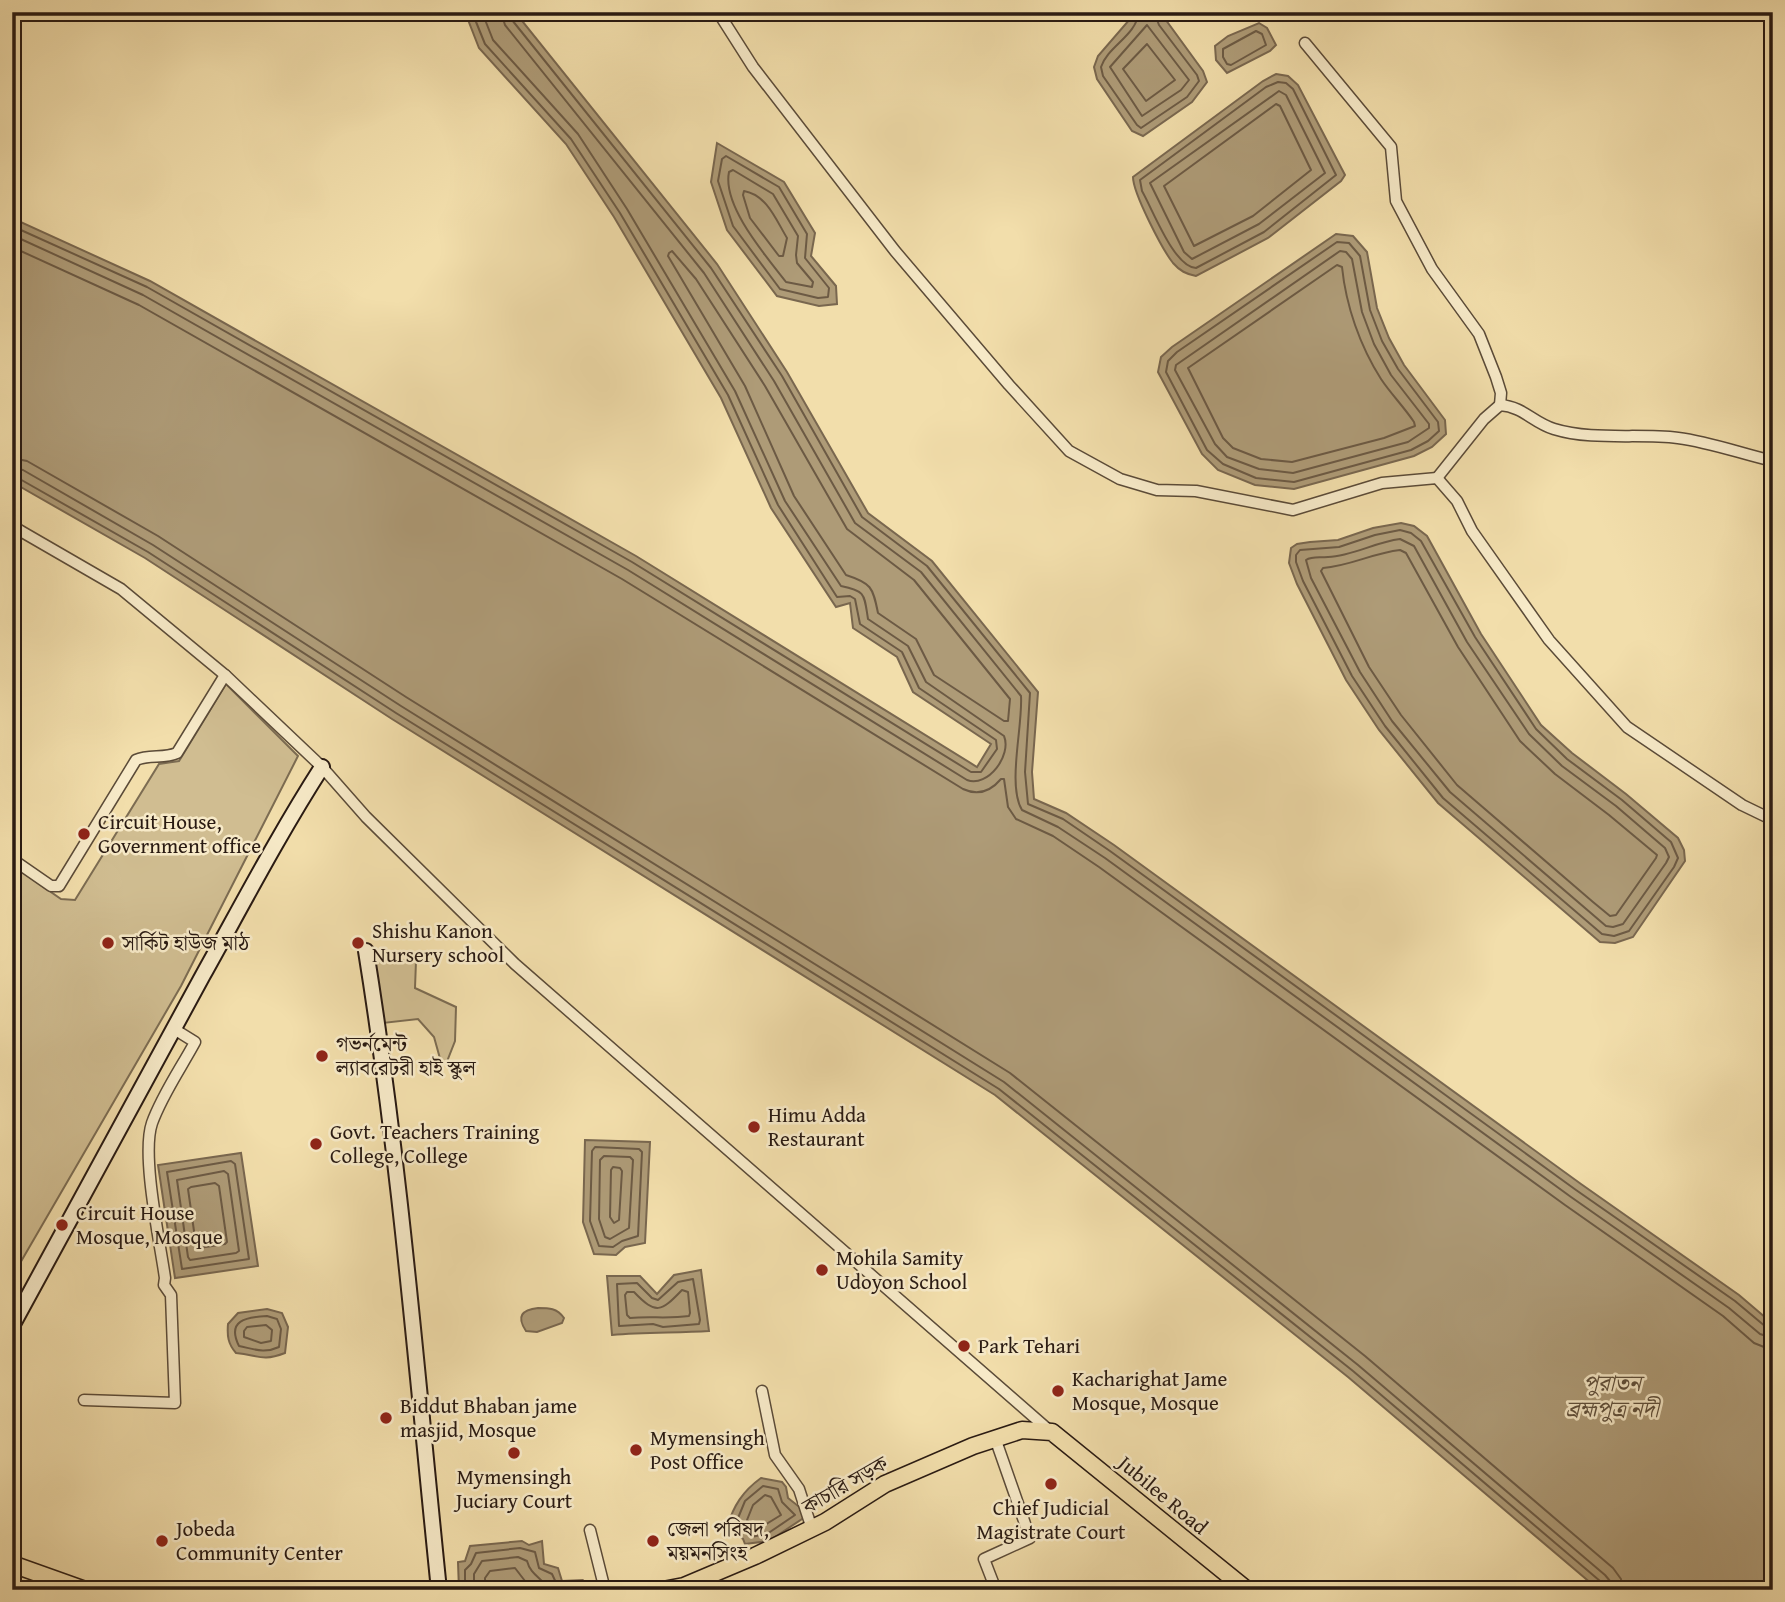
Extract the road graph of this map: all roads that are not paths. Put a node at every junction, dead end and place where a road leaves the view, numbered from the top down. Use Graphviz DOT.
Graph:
graph roads {
  1 [pos="718,12"];
  2 [pos="1306,43"];
  3 [pos="1500,405"];
  4 [pos="1773,461"];
  5 [pos="1437,478"];
  6 [pos="16,529"];
  7 [pos="12,543"];
  8 [pos="225,675"];
  9 [pos="322,767"];
  10 [pos="1773,820"];
  11 [pos="12,859"];
  12 [pos="366,951"];
  13 [pos="174,1029"];
  14 [pos="12,1326"];
  15 [pos="762,1391"];
  16 [pos="84,1400"];
  17 [pos="1052,1432"];
  18 [pos="995,1438"];
  19 [pos="811,1529"];
  20 [pos="590,1530"];
  21 [pos="12,1564"];
  22 [pos="685,1588"];
  23 [pos="85,1590"];
  24 [pos="439,1590"];
  25 [pos="605,1590"];
  26 [pos="663,1590"];
  27 [pos="996,1590"];
  28 [pos="1247,1590"];
  1 -- 5 [label="street"];
  2 -- 3 [label="street"];
  3 -- 4 [label="street"];
  3 -- 5 [label="street"];
  5 -- 10 [label="street"];
  6 -- 7 [label="street"];
  6 -- 8 [label="street"];
  8 -- 9 [label="street"];
  8 -- 11 [label="street"];
  9 -- 13 [label="street"];
  9 -- 17 [label="street"];
  12 -- 24 [label="street"];
  13 -- 14 [label="street"];
  13 -- 16 [label="street"];
  15 -- 19 [label="street"];
  17 -- 18 [label="main road, কাচারি সড়ক"];
  17 -- 28 [label="main road, Jubilee Road"];
  18 -- 19 [label="main road, কাচারি সড়ক"];
  18 -- 27 [label="street"];
  19 -- 22 [label="main road, কাচারি সড়ক"];
  20 -- 25 [label="street"];
  21 -- 23 [label="main road"];
  22 -- 26 [label="main road, কাচারি সড়ক"];
}
